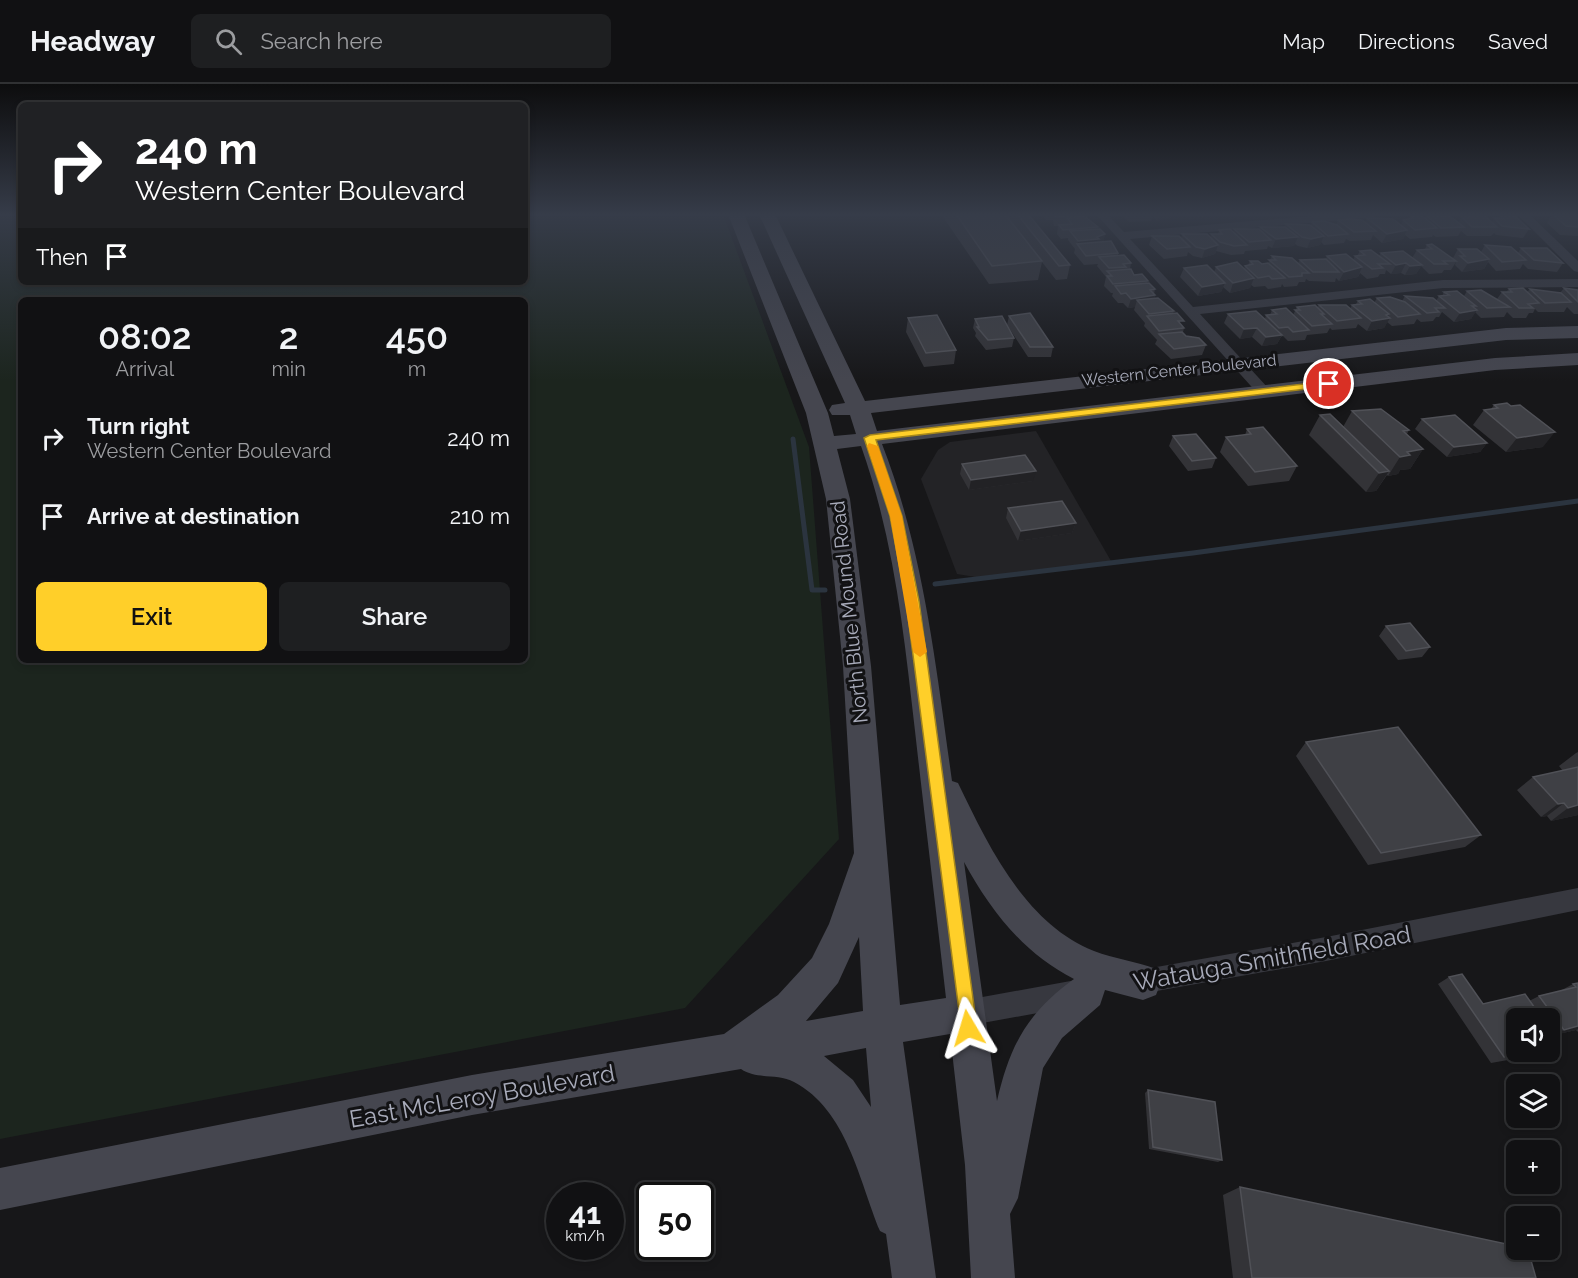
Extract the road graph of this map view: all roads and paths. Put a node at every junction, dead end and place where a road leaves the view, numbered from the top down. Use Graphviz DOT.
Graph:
graph roads {
  1 [pos="759,270"];
  2 [pos="793,270"];
  3 [pos="1152,270"];
  4 [pos="1578,283"];
  5 [pos="1191,311"];
  6 [pos="1578,332"];
  7 [pos="1578,359"];
  8 [pos="1238,363"];
  9 [pos="1094,380"];
  10 [pos="1264,392"];
  11 [pos="858,408"];
  12 [pos="817,413"];
  13 [pos="1016,419"];
  14 [pos="870,438"];
  15 [pos="825,444"];
  16 [pos="933,755"];
  17 [pos="872,843"];
  18 [pos="1578,899"];
  19 [pos="1143,982"];
  20 [pos="1087,992"];
  21 [pos="966,1013"];
  22 [pos="882,1027"];
  23 [pos="723,1055"];
  24 [pos="0,1188"];
  25 [pos="992,1227"];
  26 [pos="912,1264"];
  27 [pos="993,1278"];
  1 -- 12 [label="main road, North Blue Mound Road"];
  2 -- 11 [label="main road"];
  3 -- 5 [label="street"];
  4 -- 5 [label="street"];
  5 -- 8 [label="street"];
  6 -- 8 [label="main road, Western Center Boulevard"];
  7 -- 10 [label="main road, Western Center Boulevard"];
  8 -- 9 [label="main road, Western Center Boulevard"];
  8 -- 10 [label="street"];
  9 -- 11 [label="main road, Western Center Boulevard"];
  9 -- 13 [label="main road"];
  10 -- 13 [label="main road, Western Center Boulevard"];
  11 -- 12 [label="main road, Western Center Boulevard"];
  11 -- 14 [label="main road"];
  12 -- 15 [label="main road, North Blue Mound Road"];
  13 -- 14 [label="main road, Western Center Boulevard"];
  14 -- 15 [label="main road, Western Center Boulevard"];
  14 -- 16 [label="main road"];
  15 -- 17 [label="main road, North Blue Mound Road"];
  16 -- 19 [label="main road"];
  16 -- 21 [label="main road"];
  17 -- 22 [label="main road, North Blue Mound Road"];
  17 -- 23 [label="main road"];
  18 -- 19 [label="street, Watauga Smithfield Road"];
  19 -- 20 [label="street, Watauga Smithfield Road"];
  20 -- 21 [label="street, Watauga Smithfield Road"];
  20 -- 25 [label="main road"];
  21 -- 22 [label="main road, East McLeroy Boulevard"];
  21 -- 25 [label="main road"];
  22 -- 23 [label="main road, East McLeroy Boulevard"];
  22 -- 26 [label="main road, North Blue Mound Road"];
  23 -- 24 [label="main road, East McLeroy Boulevard"];
  23 -- 26 [label="main road"];
  25 -- 27 [label="main road"];
}
